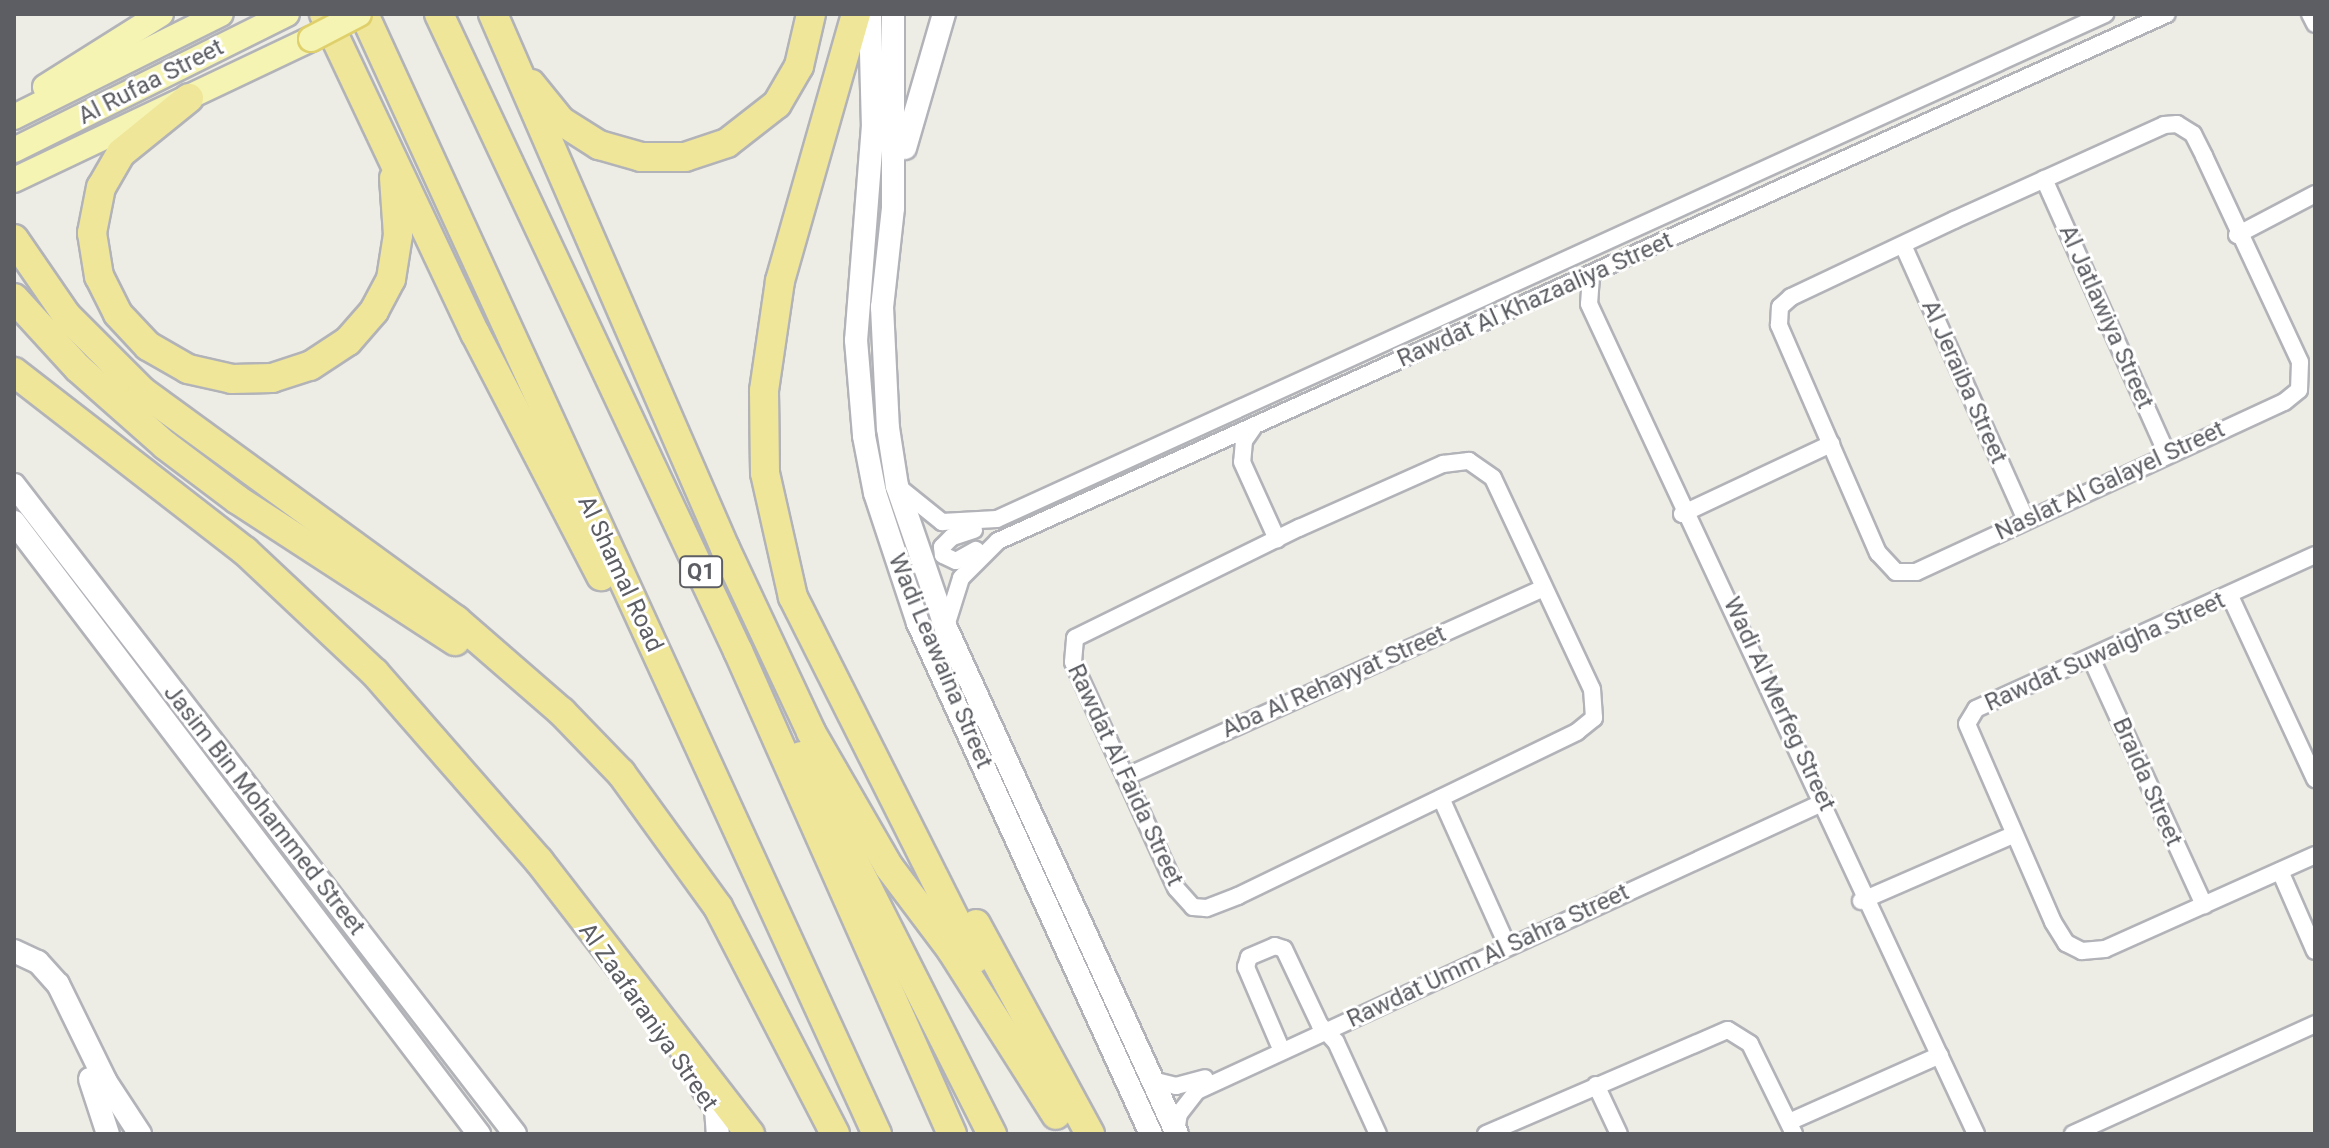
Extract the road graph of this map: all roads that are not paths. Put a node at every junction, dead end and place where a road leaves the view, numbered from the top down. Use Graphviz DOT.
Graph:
graph roads {
  1 [pos="161,14"];
  2 [pos="221,14"];
  3 [pos="287,14"];
  4 [pos="361,14"];
  5 [pos="439,14"];
  6 [pos="493,14"];
  7 [pos="811,14"];
  8 [pos="856,14"];
  9 [pos="870,14"];
  10 [pos="893,14"];
  11 [pos="944,14"];
  12 [pos="2105,14"];
  13 [pos="2167,14"];
  14 [pos="2310,14"];
  15 [pos="2315,24"];
  16 [pos="317,26"];
  17 [pos="509,50"];
  18 [pos="189,98"];
  19 [pos="14,114"];
  20 [pos="15,150"];
  21 [pos="387,150"];
  22 [pos="2044,179"];
  23 [pos="14,180"];
  24 [pos="2315,194"];
  25 [pos="893,208"];
  26 [pos="2237,235"];
  27 [pos="14,239"];
  28 [pos="1903,245"];
  29 [pos="1591,276"];
  30 [pos="1559,289"];
  31 [pos="14,298"];
  32 [pos="14,372"];
  33 [pos="1253,428"];
  34 [pos="1831,444"];
  35 [pos="1206,449"];
  36 [pos="2167,454"];
  37 [pos="1244,469"];
  38 [pos="14,485"];
  39 [pos="897,486"];
  40 [pos="1686,512"];
  41 [pos="997,519"];
  42 [pos="2026,520"];
  43 [pos="14,522"];
  44 [pos="1010,536"];
  45 [pos="1277,539"];
  46 [pos="2315,555"];
  47 [pos="1543,588"];
  48 [pos="2230,596"];
  49 [pos="946,628"];
  50 [pos="2091,658"];
  51 [pos="665,674"];
  52 [pos="750,680"];
  53 [pos="532,686"];
  54 [pos="871,751"];
  55 [pos="1125,777"];
  56 [pos="2315,779"];
  57 [pos="1441,798"];
  58 [pos="1818,800"];
  59 [pos="2013,835"];
  60 [pos="2315,855"];
  61 [pos="2280,871"];
  62 [pos="1864,900"];
  63 [pos="571,902"];
  64 [pos="2204,905"];
  65 [pos="1506,943"];
  66 [pos="14,951"];
  67 [pos="2315,951"];
  68 [pos="14,964"];
  69 [pos="2315,1024"];
  70 [pos="1324,1027"];
  71 [pos="2315,1035"];
  72 [pos="1279,1044"];
  73 [pos="1936,1057"];
  74 [pos="1152,1080"];
  75 [pos="1596,1085"];
  76 [pos="114,1124"];
  77 [pos="1060,1124"];
  78 [pos="1791,1128"];
  79 [pos="140,1134"];
  80 [pos="479,1134"];
  81 [pos="515,1134"];
  82 [pos="718,1134"];
  83 [pos="750,1134"];
  84 [pos="835,1134"];
  85 [pos="877,1134"];
  86 [pos="952,1134"];
  87 [pos="992,1134"];
  88 [pos="1090,1134"];
  89 [pos="1151,1134"];
  90 [pos="1176,1134"];
  91 [pos="1378,1134"];
  92 [pos="1486,1134"];
  93 [pos="1619,1134"];
  94 [pos="1967,1134"];
  95 [pos="1976,1134"];
  96 [pos="2073,1134"];
  97 [pos="2098,1134"];
  1 -- 19 [label="main road"];
  2 -- 19 [label="main road, Al Rufaa Street"];
  3 -- 20 [label="main road, Al Rufaa Street"];
  4 -- 16 [label="main road, bridge"];
  4 -- 51 [label="highway, Al Shamal Road"];
  5 -- 52 [label="highway, Q1"];
  6 -- 17 [label="highway"];
  7 -- 17 [label="highway"];
  8 -- 54 [label="highway"];
  9 -- 89 [label="main road, Wadi Leawaina Street"];
  10 -- 25 [label="main road, Wadi Leawaina Street"];
  11 -- 25 [label="main road"];
  12 -- 41 [label="street, Rawdat Al Khazaaliya Street"];
  13 -- 29 [label="street, Rawdat Al Khazaaliya Street"];
  14 -- 15 [label="street"];
  16 -- 18 [label="main road"];
  16 -- 21 [label="highway"];
  17 -- 77 [label="highway"];
  18 -- 21 [label="highway"];
  18 -- 23 [label="main road"];
  21 -- 51 [label="highway"];
  22 -- 26 [label="street, Naslat Al Galayel Street"];
  22 -- 28 [label="street, Naslat Al Galayel Street"];
  22 -- 36 [label="street, Al Jatlawiya Street"];
  24 -- 26 [label="street"];
  25 -- 39 [label="main road, Wadi Leawaina Street"];
  26 -- 36 [label="street, Naslat Al Galayel Street"];
  27 -- 53 [label="highway"];
  28 -- 34 [label="street, Naslat Al Galayel Street"];
  28 -- 42 [label="street, Al Jeraiba Street"];
  29 -- 30 [label="street, Rawdat Al Khazaaliya Street"];
  29 -- 40 [label="street, Wadi Al Merfeg Street"];
  30 -- 33 [label="street, Rawdat Al Khazaaliya Street"];
  30 -- 40 [label="street, Wadi Al Merfeg Street"];
  31 -- 53 [label="highway"];
  32 -- 63 [label="highway"];
  33 -- 35 [label="street, Rawdat Al Khazaaliya Street"];
  33 -- 37 [label="street"];
  34 -- 40 [label="street"];
  34 -- 42 [label="street, Naslat Al Galayel Street"];
  35 -- 37 [label="street"];
  35 -- 44 [label="street, Rawdat Al Khazaaliya Street"];
  36 -- 42 [label="street, Naslat Al Galayel Street"];
  37 -- 45 [label="street"];
  38 -- 81 [label="main road, Jasim Bin Mohammed Street"];
  39 -- 41 [label="street, Rawdat Al Khazaaliya Street"];
  39 -- 49 [label="main road, Wadi Leawaina Street"];
  40 -- 58 [label="street, Wadi Al Merfeg Street"];
  41 -- 44 [label="street"];
  43 -- 80 [label="main road, Jasim Bin Mohammed Street"];
  44 -- 49 [label="street, Rawdat Al Khazaaliya Street"];
  45 -- 47 [label="street, Rawdat Al Faida Street"];
  45 -- 55 [label="street, Rawdat Al Faida Street"];
  46 -- 48 [label="street, Rawdat Suwaigha Street"];
  47 -- 55 [label="street, Aba Al Rehayyat Street"];
  47 -- 57 [label="street, Rawdat Al Faida Street"];
  48 -- 50 [label="street, Rawdat Suwaigha Street"];
  48 -- 56 [label="street"];
  49 -- 74 [label="main road, Wadi Leawaina Street"];
  50 -- 59 [label="street, Rawdat Suwaigha Street"];
  50 -- 64 [label="street, Braida Street"];
  51 -- 85 [label="highway, Al Shamal Road"];
  52 -- 86 [label="highway, Q1"];
  52 -- 87 [label="highway"];
  53 -- 84 [label="highway"];
  54 -- 77 [label="highway"];
  54 -- 88 [label="highway"];
  55 -- 57 [label="street, Rawdat Al Faida Street"];
  57 -- 65 [label="street"];
  58 -- 62 [label="street, Wadi Al Merfeg Street"];
  58 -- 65 [label="street, Rawdat Umm Al Sahra Street"];
  59 -- 62 [label="street"];
  59 -- 64 [label="street, Rawdat Suwaigha Street"];
  60 -- 61 [label="street, Rawdat Suwaigha Street"];
  61 -- 64 [label="street, Rawdat Suwaigha Street"];
  61 -- 67 [label="street"];
  62 -- 73 [label="street, Wadi Al Merfeg Street"];
  63 -- 82 [label="main road, Al Zaafaraniya Street"];
  63 -- 83 [label="highway"];
  65 -- 70 [label="street, Rawdat Umm Al Sahra Street"];
  66 -- 76 [label="main road"];
  68 -- 76 [label="main road"];
  69 -- 96 [label="street"];
  70 -- 72 [label="street, Rawdat Umm Al Sahra Street"];
  70 -- 72 [label="street"];
  70 -- 90 [label="street, Rawdat Umm Al Sahra Street"];
  70 -- 91 [label="street"];
  71 -- 97 [label="street"];
  72 -- 74 [label="street, Rawdat Umm Al Sahra Street"];
  73 -- 78 [label="street"];
  73 -- 94 [label="street, Wadi Al Merfeg Street"];
  73 -- 95 [label="street, Wadi Al Merfeg Street"];
  74 -- 90 [label="main road, Wadi Leawaina Street"];
  75 -- 78 [label="street"];
  75 -- 92 [label="street"];
  75 -- 93 [label="street"];
  76 -- 79 [label="main road"];
}
